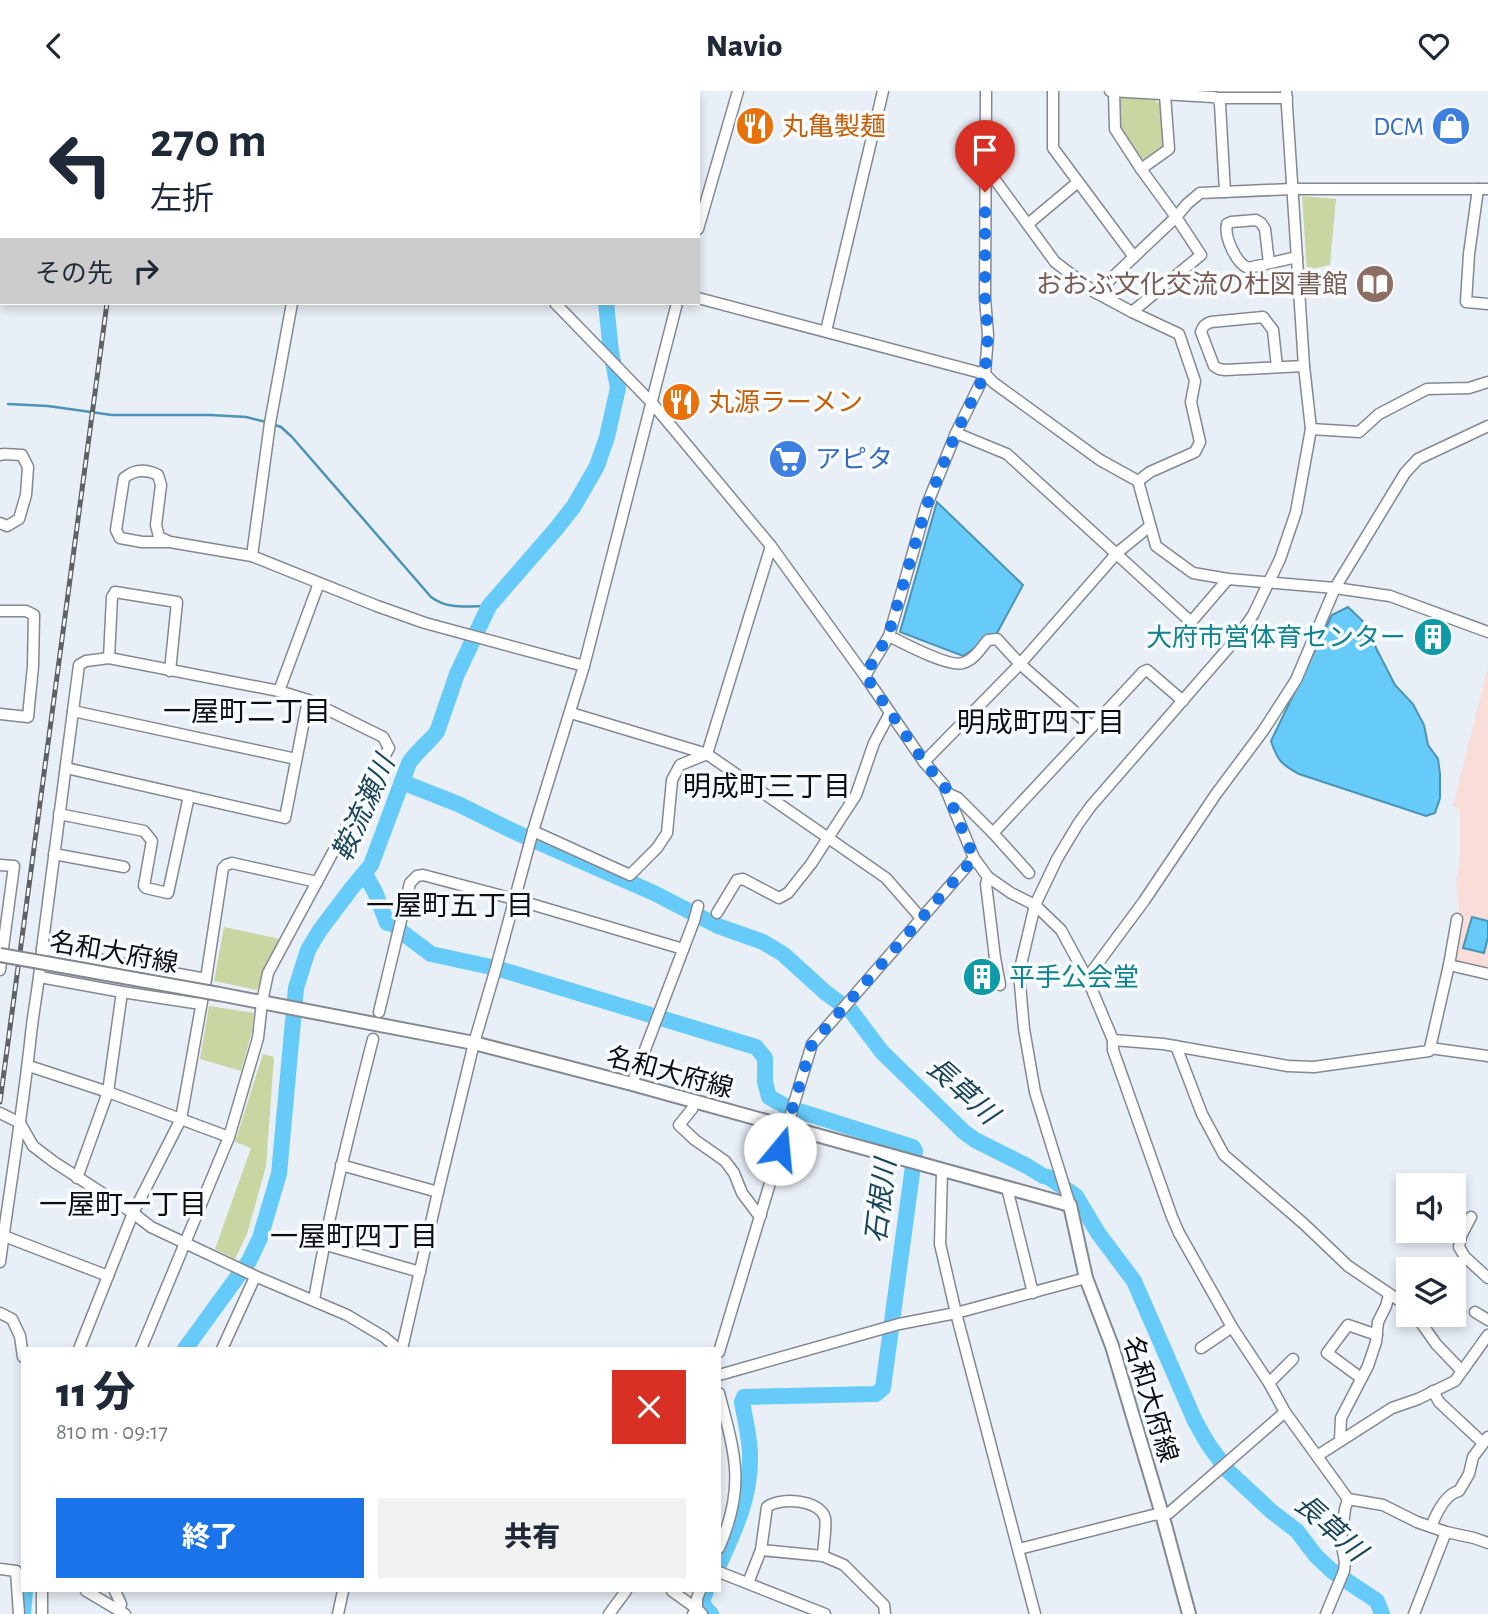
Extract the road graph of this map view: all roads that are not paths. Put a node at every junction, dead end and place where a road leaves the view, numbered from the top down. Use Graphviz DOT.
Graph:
graph roads {
  1 [pos="738,91"];
  2 [pos="883,91"];
  3 [pos="986,91"];
  4 [pos="1053,91"];
  5 [pos="1108,91"];
  6 [pos="1114,92"];
  7 [pos="1145,92"];
  8 [pos="1165,95"];
  9 [pos="1287,95"];
  10 [pos="1218,98"];
  11 [pos="985,165"];
  12 [pos="1141,169"];
  13 [pos="1078,182"];
  14 [pos="1292,189"];
  15 [pos="1483,189"];
  16 [pos="1225,192"];
  17 [pos="1176,217"];
  18 [pos="700,222"];
  19 [pos="1028,224"];
  20 [pos="1134,257"];
  21 [pos="1297,257"];
  22 [pos="1269,263"];
  23 [pos="1096,293"];
  24 [pos="700,299"];
  25 [pos="292,305"];
  26 [pos="557,305"];
  27 [pos="676,305"];
  28 [pos="1488,305"];
  29 [pos="1132,312"];
  30 [pos="826,331"];
  31 [pos="1304,366"];
  32 [pos="1277,367"];
  33 [pos="985,374"];
  34 [pos="1488,382"];
  35 [pos="652,403"];
  36 [pos="1488,426"];
  37 [pos="1311,429"];
  38 [pos="956,433"];
  39 [pos="0,455"];
  40 [pos="1138,481"];
  41 [pos="0,523"];
  42 [pos="1150,526"];
  43 [pos="170,542"];
  44 [pos="771,545"];
  45 [pos="1117,554"];
  46 [pos="252,556"];
  47 [pos="1228,579"];
  48 [pos="1270,582"];
  49 [pos="319,583"];
  50 [pos="1335,588"];
  51 [pos="0,611"];
  52 [pos="1488,632"];
  53 [pos="888,636"];
  54 [pos="109,658"];
  55 [pos="1020,664"];
  56 [pos="584,666"];
  57 [pos="170,671"];
  58 [pos="865,675"];
  59 [pos="279,691"];
  60 [pos="308,700"];
  61 [pos="1184,701"];
  62 [pos="73,711"];
  63 [pos="570,713"];
  64 [pos="890,713"];
  65 [pos="0,715"];
  66 [pos="1092,727"];
  67 [pos="708,754"];
  68 [pos="296,759"];
  69 [pos="924,762"];
  70 [pos="66,768"];
  71 [pos="949,795"];
  72 [pos="189,796"];
  73 [pos="60,814"];
  74 [pos="533,831"];
  75 [pos="993,833"];
  76 [pos="827,838"];
  77 [pos="54,854"];
  78 [pos="974,858"];
  79 [pos="0,865"];
  80 [pos="124,867"];
  81 [pos="1029,873"];
  82 [pos="988,877"];
  83 [pos="317,882"];
  84 [pos="514,899"];
  85 [pos="1035,905"];
  86 [pos="698,906"];
  87 [pos="718,913"];
  88 [pos="920,917"];
  89 [pos="1457,919"];
  90 [pos="2,937"];
  91 [pos="42,949"];
  92 [pos="683,949"];
  93 [pos="0,955"];
  94 [pos="1449,965"];
  95 [pos="0,970"];
  96 [pos="1488,974"];
  97 [pos="40,977"];
  98 [pos="1087,978"];
  99 [pos="206,979"];
  100 [pos="1000,985"];
  101 [pos="122,992"];
  102 [pos="265,1002"];
  103 [pos="201,1004"];
  104 [pos="379,1012"];
  105 [pos="373,1039"];
  106 [pos="1113,1040"];
  107 [pos="474,1043"];
  108 [pos="1176,1046"];
  109 [pos="1430,1048"];
  110 [pos="1488,1056"];
  111 [pos="29,1066"];
  112 [pos="632,1084"];
  113 [pos="108,1092"];
  114 [pos="695,1102"];
  115 [pos="0,1113"];
  116 [pos="181,1119"];
  117 [pos="20,1123"];
  118 [pos="787,1127"];
  119 [pos="229,1137"];
  120 [pos="341,1165"];
  121 [pos="942,1171"];
  122 [pos="77,1178"];
  123 [pos="1007,1188"];
  124 [pos="438,1192"];
  125 [pos="1068,1201"];
  126 [pos="133,1213"];
  127 [pos="761,1215"];
  128 [pos="1471,1217"];
  129 [pos="4,1236"];
  130 [pos="184,1244"];
  131 [pos="323,1244"];
  132 [pos="0,1262"];
  133 [pos="420,1272"];
  134 [pos="108,1276"];
  135 [pos="255,1277"];
  136 [pos="1086,1278"];
  137 [pos="1488,1278"];
  138 [pos="1033,1293"];
  139 [pos="1389,1294"];
  140 [pos="1396,1299"];
  141 [pos="314,1300"];
  142 [pos="0,1313"];
  143 [pos="956,1313"];
  144 [pos="1475,1313"];
  145 [pos="1488,1320"];
  146 [pos="1232,1327"];
  147 [pos="1424,1327"];
  148 [pos="1377,1335"];
  149 [pos="1488,1335"];
  150 [pos="22,1347"];
  151 [pos="80,1347"];
  152 [pos="142,1347"];
  153 [pos="223,1347"];
  154 [pos="397,1347"];
  155 [pos="401,1347"];
  156 [pos="721,1347"];
  157 [pos="1201,1348"];
  158 [pos="1293,1359"];
  159 [pos="1460,1369"];
  160 [pos="721,1374"];
  161 [pos="1361,1378"];
  162 [pos="1269,1383"];
  163 [pos="1433,1391"];
  164 [pos="721,1401"];
  165 [pos="1285,1412"];
  166 [pos="1486,1440"];
  167 [pos="1340,1441"];
  168 [pos="1317,1456"];
  169 [pos="1348,1499"];
  170 [pos="1162,1514"];
  171 [pos="1431,1527"];
  172 [pos="1446,1532"];
  173 [pos="721,1543"];
  174 [pos="1488,1543"];
  175 [pos="1018,1549"];
  176 [pos="761,1550"];
  177 [pos="823,1556"];
  178 [pos="0,1569"];
  179 [pos="721,1572"];
  180 [pos="748,1583"];
  181 [pos="42,1592"];
  182 [pos="88,1592"];
  183 [pos="115,1592"];
  184 [pos="343,1592"];
  185 [pos="625,1592"];
  186 [pos="673,1592"];
  187 [pos="700,1592"];
  188 [pos="117,1611"];
  189 [pos="697,1612"];
  190 [pos="19,1614"];
  191 [pos="42,1614"];
  192 [pos="338,1614"];
  193 [pos="609,1614"];
  194 [pos="825,1614"];
  195 [pos="885,1614"];
  196 [pos="1035,1614"];
  197 [pos="1189,1614"];
  198 [pos="1326,1614"];
  199 [pos="1414,1614"];
  1 -- 18 [label="street"];
  2 -- 30 [label="street"];
  3 -- 11 [label="street"];
  4 -- 13 [label="street"];
  5 -- 6 [label="street"];
  6 -- 7 [label="street"];
  6 -- 12 [label="street"];
  7 -- 8 [label="street"];
  8 -- 10 [label="street"];
  8 -- 12 [label="street"];
  9 -- 10 [label="street"];
  9 -- 14 [label="street"];
  10 -- 16 [label="street"];
  11 -- 19 [label="street"];
  11 -- 33 [label="street"];
  12 -- 17 [label="street"];
  13 -- 19 [label="street"];
  13 -- 20 [label="street"];
  14 -- 15 [label="street"];
  14 -- 16 [label="street"];
  14 -- 21 [label="street"];
  15 -- 28 [label="street"];
  16 -- 17 [label="street"];
  17 -- 20 [label="street"];
  17 -- 29 [label="street"];
  19 -- 23 [label="street"];
  20 -- 23 [label="street"];
  21 -- 22 [label="street"];
  21 -- 31 [label="street"];
  22 -- 22 [label="street"];
  23 -- 29 [label="street"];
  24 -- 30 [label="street"];
  25 -- 46 [label="street"];
  26 -- 35 [label="street"];
  27 -- 35 [label="street"];
  29 -- 40 [label="street"];
  30 -- 33 [label="street"];
  31 -- 32 [label="street"];
  31 -- 37 [label="street"];
  32 -- 32 [label="street"];
  33 -- 38 [label="street"];
  33 -- 40 [label="street"];
  34 -- 37 [label="street"];
  35 -- 44 [label="street"];
  35 -- 56 [label="street"];
  36 -- 50 [label="street"];
  37 -- 48 [label="street"];
  38 -- 45 [label="street"];
  38 -- 53 [label="street"];
  39 -- 41 [label="street"];
  40 -- 42 [label="street"];
  42 -- 45 [label="street"];
  42 -- 47 [label="street"];
  43 -- 43 [label="street"];
  43 -- 46 [label="street"];
  44 -- 58 [label="street"];
  44 -- 67 [label="street"];
  45 -- 47 [label="street"];
  45 -- 55 [label="street"];
  46 -- 49 [label="street"];
  47 -- 48 [label="street"];
  48 -- 50 [label="street"];
  48 -- 61 [label="street"];
  49 -- 56 [label="street"];
  49 -- 59 [label="street"];
  50 -- 52 [label="street"];
  50 -- 98 [label="street"];
  51 -- 65 [label="street"];
  53 -- 55 [label="street"];
  53 -- 58 [label="street"];
  54 -- 57 [label="street"];
  54 -- 57 [label="street"];
  54 -- 62 [label="street"];
  55 -- 66 [label="street"];
  55 -- 69 [label="street"];
  56 -- 63 [label="street"];
  57 -- 59 [label="street"];
  58 -- 64 [label="street"];
  59 -- 60 [label="street"];
  60 -- 68 [label="street"];
  60 -- 83 [label="street"];
  61 -- 66 [label="street"];
  61 -- 85 [label="street"];
  62 -- 68 [label="street"];
  62 -- 70 [label="street"];
  63 -- 67 [label="street"];
  63 -- 74 [label="street"];
  64 -- 69 [label="street"];
  64 -- 76 [label="street"];
  66 -- 75 [label="street"];
  67 -- 74 [label="street"];
  67 -- 76 [label="street"];
  68 -- 72 [label="street"];
  69 -- 71 [label="street"];
  70 -- 72 [label="street"];
  70 -- 73 [label="street"];
  71 -- 75 [label="street"];
  71 -- 78 [label="street"];
  72 -- 73 [label="street"];
  73 -- 77 [label="street"];
  74 -- 84 [label="street"];
  75 -- 81 [label="street"];
  76 -- 87 [label="street"];
  76 -- 88 [label="street"];
  77 -- 80 [label="street"];
  77 -- 91 [label="street"];
  78 -- 82 [label="street"];
  78 -- 88 [label="street"];
  79 -- 90 [label="street"];
  82 -- 85 [label="street"];
  82 -- 100 [label="street"];
  83 -- 99 [label="street"];
  83 -- 102 [label="street"];
  84 -- 92 [label="street"];
  84 -- 104 [label="street"];
  84 -- 107 [label="street"];
  85 -- 98 [label="street"];
  85 -- 125 [label="street"];
  86 -- 92 [label="street"];
  88 -- 118 [label="street"];
  89 -- 94 [label="street"];
  90 -- 95 [label="street"];
  91 -- 97 [label="street"];
  91 -- 99 [label="street"];
  92 -- 112 [label="street"];
  93 -- 102 [label="main road, 名和大府線, bridge"];
  94 -- 96 [label="street"];
  94 -- 109 [label="street"];
  97 -- 101 [label="street"];
  97 -- 111 [label="street"];
  98 -- 106 [label="street"];
  99 -- 103 [label="street"];
  101 -- 103 [label="street"];
  101 -- 113 [label="street"];
  102 -- 107 [label="main road, 名和大府線"];
  102 -- 119 [label="street"];
  103 -- 116 [label="street"];
  105 -- 120 [label="street"];
  106 -- 108 [label="street"];
  106 -- 146 [label="street"];
  107 -- 112 [label="main road, 名和大府線"];
  107 -- 124 [label="street"];
  108 -- 109 [label="street"];
  108 -- 139 [label="street"];
  109 -- 110 [label="street"];
  111 -- 113 [label="street"];
  111 -- 117 [label="street"];
  112 -- 114 [label="main road, 名和大府線"];
  113 -- 116 [label="street"];
  113 -- 122 [label="street"];
  114 -- 118 [label="main road, 名和大府線"];
  114 -- 127 [label="street"];
  115 -- 117 [label="street"];
  116 -- 119 [label="street"];
  116 -- 126 [label="street"];
  117 -- 122 [label="street"];
  117 -- 129 [label="street"];
  118 -- 121 [label="main road, 名和大府線"];
  118 -- 127 [label="street"];
  119 -- 130 [label="street"];
  120 -- 124 [label="street"];
  120 -- 131 [label="street"];
  121 -- 123 [label="main road, 名和大府線"];
  121 -- 143 [label="street"];
  122 -- 126 [label="street"];
  123 -- 125 [label="main road, 名和大府線"];
  123 -- 138 [label="street"];
  124 -- 133 [label="street"];
  125 -- 136 [label="main road, 名和大府線"];
  126 -- 130 [label="street"];
  126 -- 134 [label="street"];
  127 -- 156 [label="street"];
  128 -- 137 [label="street"];
  129 -- 132 [label="street"];
  129 -- 134 [label="street"];
  130 -- 135 [label="street"];
  130 -- 152 [label="street"];
  131 -- 133 [label="street"];
  131 -- 141 [label="street"];
  133 -- 155 [label="street"];
  134 -- 151 [label="street"];
  135 -- 141 [label="street"];
  135 -- 153 [label="street"];
  136 -- 138 [label="street"];
  136 -- 170 [label="main road, 名和大府線"];
  138 -- 143 [label="street"];
  139 -- 140 [label="street"];
  139 -- 148 [label="street"];
  141 -- 154 [label="street"];
  142 -- 150 [label="street"];
  143 -- 160 [label="street"];
  143 -- 175 [label="street"];
  144 -- 145 [label="street"];
  146 -- 157 [label="street"];
  146 -- 162 [label="street"];
  147 -- 159 [label="street"];
  148 -- 161 [label="street"];
  148 -- 161 [label="street"];
  149 -- 163 [label="street"];
  158 -- 162 [label="street"];
  161 -- 167 [label="street"];
  162 -- 165 [label="street"];
  163 -- 166 [label="street"];
  163 -- 167 [label="street"];
  164 -- 173 [label="street"];
  165 -- 168 [label="street"];
  165 -- 170 [label="street"];
  166 -- 171 [label="street"];
  167 -- 168 [label="street"];
  168 -- 169 [label="street"];
  169 -- 171 [label="street"];
  169 -- 198 [label="street"];
  170 -- 175 [label="street"];
  170 -- 197 [label="main road, 名和大府線"];
  171 -- 172 [label="street"];
  172 -- 174 [label="street"];
  172 -- 199 [label="street"];
  175 -- 196 [label="street"];
  176 -- 177 [label="street"];
  176 -- 177 [label="street"];
  176 -- 180 [label="street"];
  177 -- 195 [label="street"];
  178 -- 190 [label="street"];
  179 -- 180 [label="street"];
  180 -- 194 [label="street"];
  181 -- 191 [label="street"];
  182 -- 188 [label="street"];
  183 -- 188 [label="street"];
  184 -- 192 [label="street"];
  185 -- 193 [label="street"];
  186 -- 189 [label="street"];
  187 -- 189 [label="street"];
}
